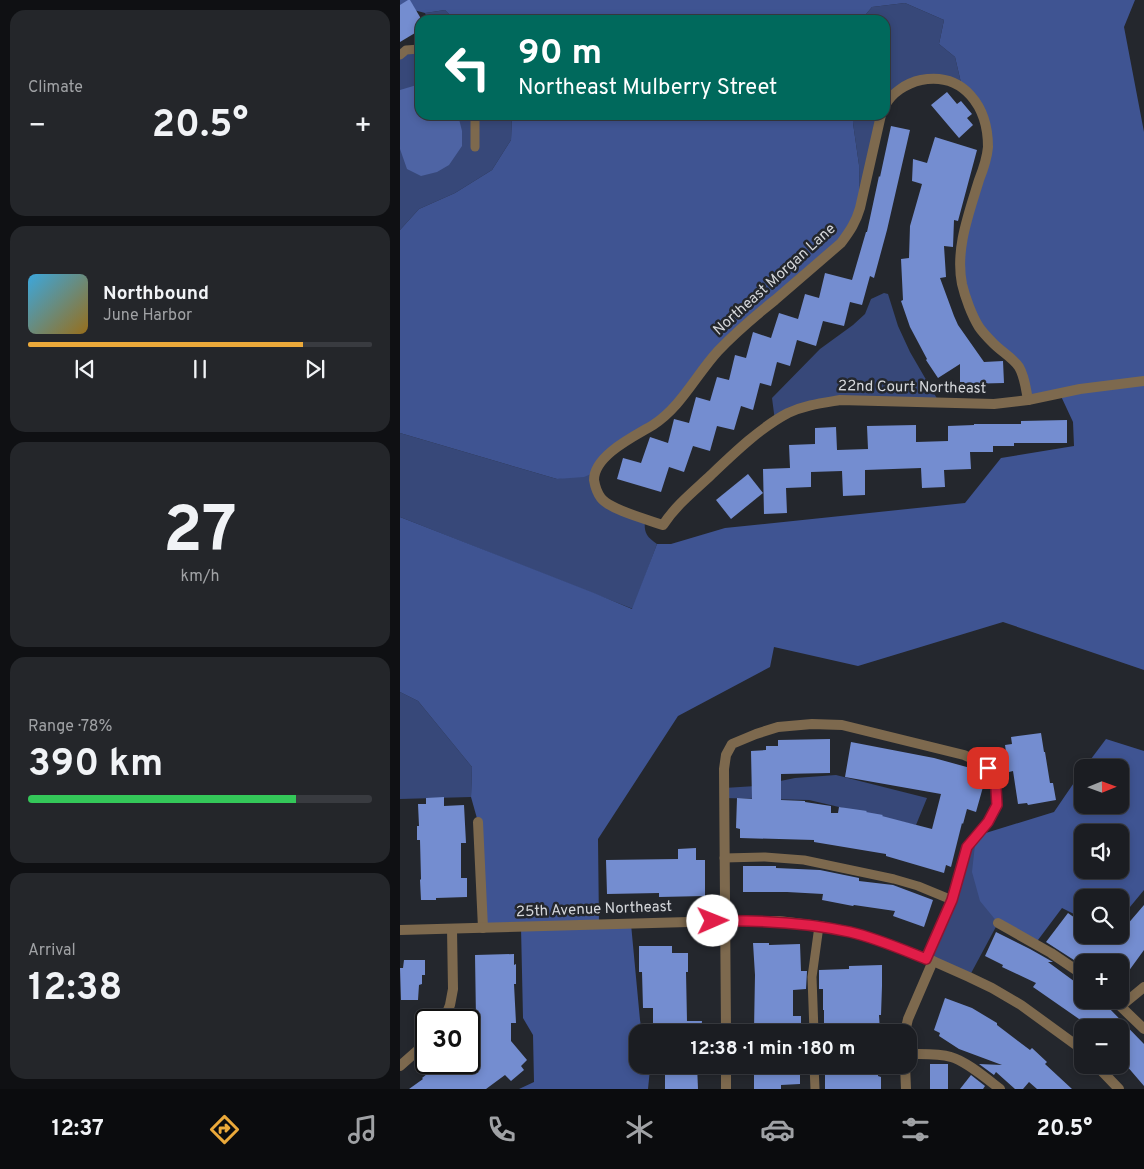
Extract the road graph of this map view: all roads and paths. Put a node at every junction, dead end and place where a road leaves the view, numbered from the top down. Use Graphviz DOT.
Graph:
graph roads {
  1 [pos="415,49"];
  2 [pos="400,55"];
  3 [pos="890,99"];
  4 [pos="476,120"];
  5 [pos="880,120"];
  6 [pos="475,147"];
  7 [pos="1144,381"];
  8 [pos="1028,400"];
  9 [pos="664,525"];
  10 [pos="478,822"];
  11 [pos="724,858"];
  12 [pos="952,900"];
  13 [pos="725,921"];
  14 [pos="998,923"];
  15 [pos="819,926"];
  16 [pos="483,928"];
  17 [pos="452,929"];
  18 [pos="400,930"];
  19 [pos="929,960"];
  20 [pos="1074,969"];
  21 [pos="1144,986"];
  22 [pos="1129,996"];
  23 [pos="448,1009"];
  24 [pos="1124,1009"];
  25 [pos="726,1024"];
  26 [pos="814,1024"];
  27 [pos="907,1024"];
  28 [pos="1144,1029"];
  29 [pos="1074,1044"];
  30 [pos="415,1053"];
  31 [pos="917,1054"];
  32 [pos="400,1066"];
  33 [pos="726,1074"];
  34 [pos="814,1074"];
  35 [pos="905,1074"];
  36 [pos="1105,1074"];
  37 [pos="726,1089"];
  38 [pos="815,1089"];
  39 [pos="906,1089"];
  40 [pos="1000,1089"];
  41 [pos="1119,1089"];
  1 -- 2 [label="lane"];
  3 -- 8 [label="street"];
  4 -- 6 [label="lane"];
  5 -- 9 [label="street, Northeast Morgan Lane"];
  7 -- 8 [label="street, 22nd Court Northeast"];
  8 -- 9 [label="street, 22nd Court Northeast"];
  10 -- 16 [label="street"];
  11 -- 12 [label="lane"];
  11 -- 12 [label="street"];
  11 -- 13 [label="street"];
  12 -- 19 [label="street"];
  13 -- 15 [label="street, 25th Avenue Northeast"];
  13 -- 16 [label="street, 25th Avenue Northeast"];
  13 -- 25 [label="street"];
  14 -- 20 [label="street"];
  15 -- 19 [label="street, 25th Avenue Northeast"];
  15 -- 26 [label="lane"];
  16 -- 17 [label="street, 25th Avenue Northeast"];
  17 -- 18 [label="street, 25th Avenue Northeast"];
  17 -- 23 [label="street"];
  19 -- 27 [label="street"];
  19 -- 29 [label="street, 25th Avenue Northeast"];
  21 -- 22 [label="street"];
  24 -- 28 [label="street"];
  30 -- 32 [label="street"];
  31 -- 40 [label="street"];
  33 -- 37 [label="street"];
  34 -- 38 [label="lane"];
  35 -- 39 [label="street"];
  36 -- 41 [label="street"];
}
